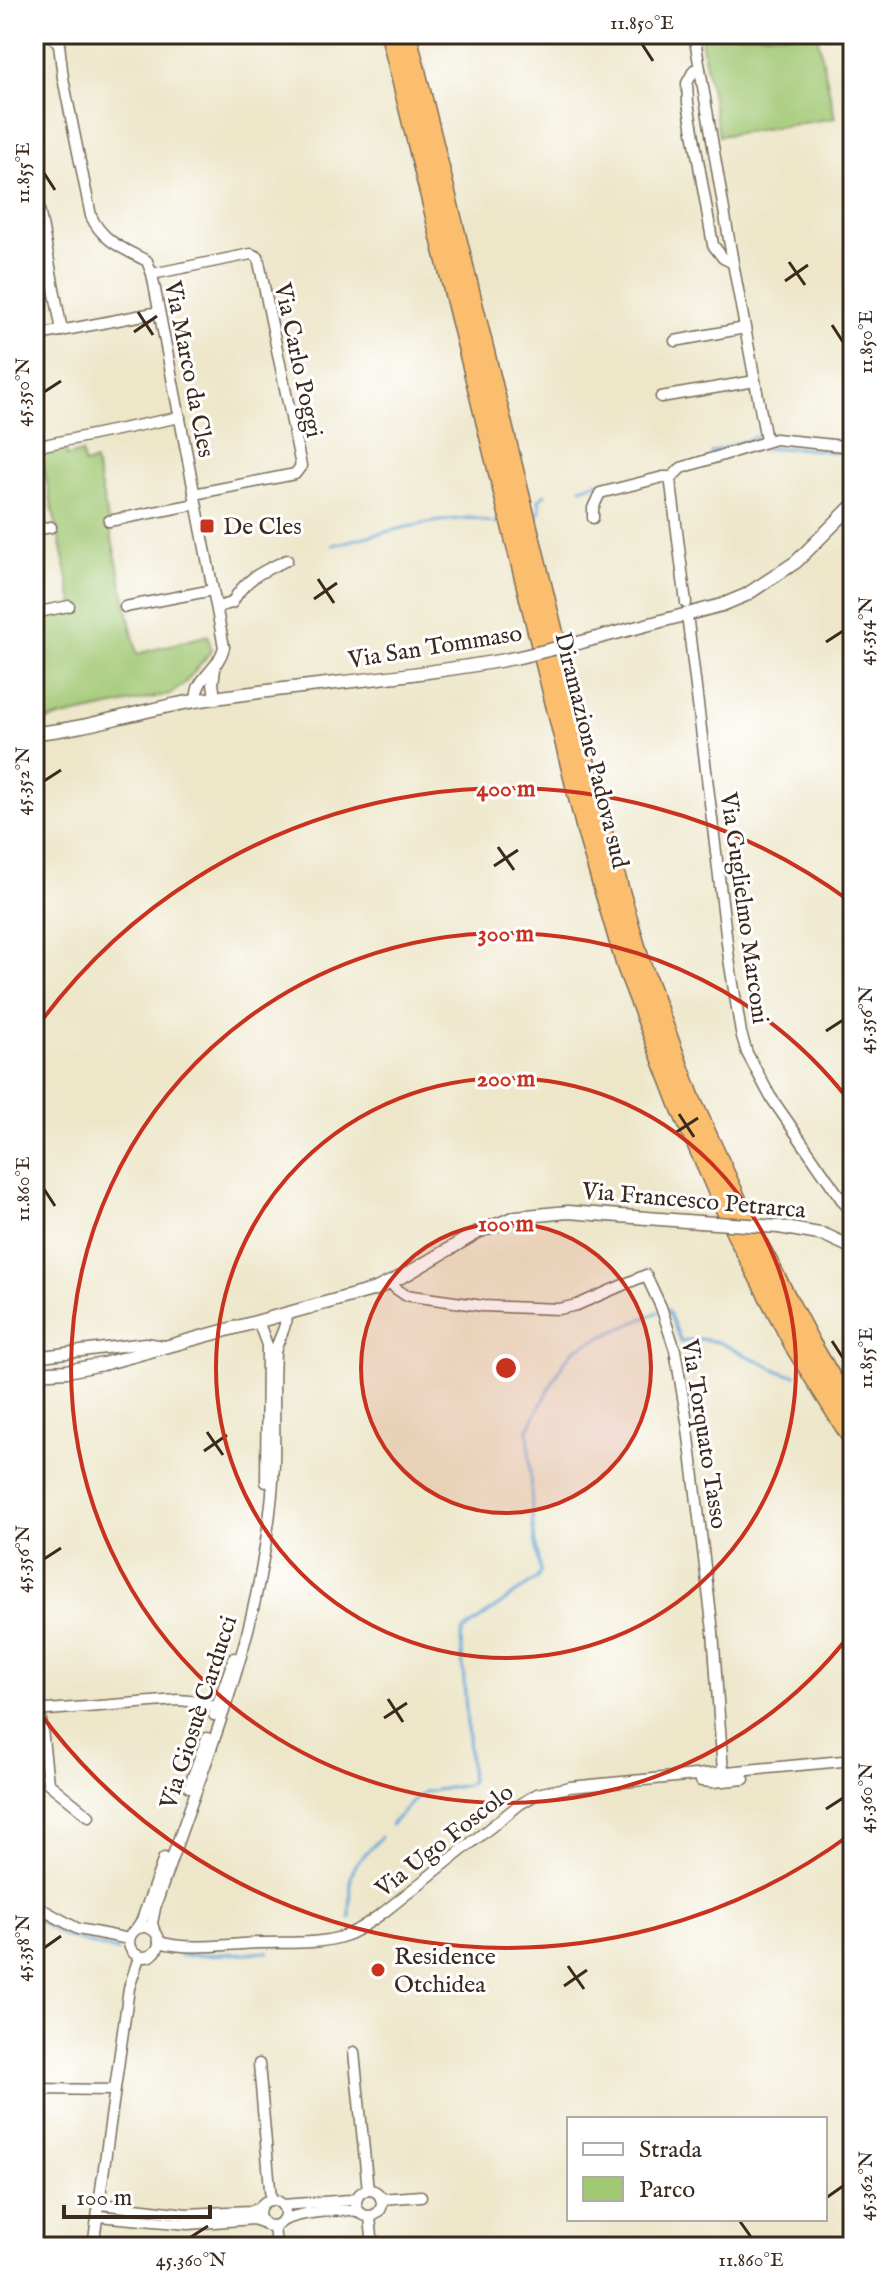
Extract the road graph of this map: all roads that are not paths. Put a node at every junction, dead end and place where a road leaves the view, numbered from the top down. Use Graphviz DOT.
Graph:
graph roads {
  1 [pos="390,34"];
  2 [pos="407,34"];
  3 [pos="694,34"];
  4 [pos="56,37"];
  5 [pos="700,69"];
  6 [pos="34,182"];
  7 [pos="733,263"];
  8 [pos="152,274"];
  9 [pos="159,312"];
  10 [pos="745,328"];
  11 [pos="62,331"];
  12 [pos="34,336"];
  13 [pos="675,341"];
  14 [pos="755,381"];
  15 [pos="661,397"];
  16 [pos="180,417"];
  17 [pos="766,440"];
  18 [pos="34,447"];
  19 [pos="853,447"];
  20 [pos="672,477"];
  21 [pos="195,499"];
  22 [pos="853,505"];
  23 [pos="593,518"];
  24 [pos="109,521"];
  25 [pos="51,527"];
  26 [pos="34,530"];
  27 [pos="287,560"];
  28 [pos="213,590"];
  29 [pos="686,603"];
  30 [pos="69,606"];
  31 [pos="125,607"];
  32 [pos="217,607"];
  33 [pos="34,613"];
  34 [pos="688,622"];
  35 [pos="215,669"];
  36 [pos="215,698"];
  37 [pos="197,700"];
  38 [pos="34,733"];
  39 [pos="853,1216"];
  40 [pos="853,1248"];
  41 [pos="392,1282"];
  42 [pos="285,1314"];
  43 [pos="258,1321"];
  44 [pos="170,1346"];
  45 [pos="34,1357"];
  46 [pos="34,1373"];
  47 [pos="853,1414"];
  48 [pos="853,1440"];
  49 [pos="220,1709"];
  50 [pos="37,1711"];
  51 [pos="853,1760"];
  52 [pos="723,1772"];
  53 [pos="699,1775"];
  54 [pos="744,1779"];
  55 [pos="89,1816"];
  56 [pos="34,1905"];
  57 [pos="136,1929"];
  58 [pos="154,1930"];
  59 [pos="129,1939"];
  60 [pos="159,1942"];
  61 [pos="139,1957"];
  62 [pos="354,2052"];
  63 [pos="259,2064"];
  64 [pos="34,2089"];
  65 [pos="113,2090"];
  66 [pos="368,2190"];
  67 [pos="421,2196"];
  68 [pos="357,2198"];
  69 [pos="381,2199"];
  70 [pos="271,2200"];
  71 [pos="282,2205"];
  72 [pos="260,2208"];
  73 [pos="99,2210"];
  74 [pos="365,2215"];
  75 [pos="262,2222"];
  76 [pos="278,2224"];
  77 [pos="93,2247"];
  78 [pos="276,2247"];
  79 [pos="373,2247"];
  1 -- 48 [label="highway, Diramazione Padova sud"];
  2 -- 47 [label="highway, Diramazione Padova sud"];
  3 -- 5 [label="street"];
  4 -- 8 [label="street, Via Marco da Cles"];
  5 -- 7 [label="street"];
  5 -- 7 [label="street"];
  6 -- 11 [label="street"];
  7 -- 10 [label="street"];
  8 -- 9 [label="street, Via Marco da Cles"];
  8 -- 21 [label="street, Via Carlo Poggi"];
  9 -- 11 [label="street"];
  9 -- 16 [label="street, Via Marco da Cles"];
  10 -- 13 [label="street"];
  10 -- 14 [label="street"];
  11 -- 12 [label="street"];
  14 -- 15 [label="street"];
  14 -- 17 [label="street"];
  16 -- 18 [label="street"];
  16 -- 21 [label="street, Via Marco da Cles"];
  17 -- 19 [label="street"];
  17 -- 20 [label="street"];
  20 -- 23 [label="street"];
  20 -- 29 [label="street"];
  21 -- 24 [label="street"];
  21 -- 28 [label="street, Via Marco da Cles"];
  22 -- 36 [label="street, Via San Tommaso, bridge"];
  25 -- 26 [label="street"];
  27 -- 32 [label="street"];
  28 -- 31 [label="street"];
  28 -- 32 [label="street, Via Marco da Cles"];
  30 -- 33 [label="street"];
  32 -- 35 [label="street, Via Marco da Cles"];
  34 -- 39 [label="street, Via Guglielmo Marconi"];
  35 -- 36 [label="street, Via Marco da Cles"];
  35 -- 37 [label="street, Via Marco da Cles"];
  36 -- 37 [label="street, Via San Tommaso"];
  37 -- 38 [label="street, Via San Tommaso"];
  40 -- 41 [label="street, Via Francesco Petrarca, bridge"];
  41 -- 42 [label="street, Via Francesco Petrarca"];
  41 -- 52 [label="street, Via Torquato Tasso"];
  42 -- 43 [label="street, Via Francesco Petrarca"];
  42 -- 49 [label="street, Via Giosuè Carducci"];
  43 -- 44 [label="street, Via Francesco Petrarca"];
  43 -- 49 [label="street, Via Giosuè Carducci"];
  44 -- 45 [label="street, Via Francesco Petrarca"];
  44 -- 46 [label="street, Via Francesco Petrarca"];
  49 -- 50 [label="street"];
  49 -- 57 [label="street, Via Giosuè Carducci"];
  49 -- 58 [label="street, Via Giosuè Carducci"];
  50 -- 55 [label="street"];
  51 -- 52 [label="street, Via Ugo Foscolo"];
  52 -- 53 [label="street, Via Ugo Foscolo"];
  53 -- 54 [label="street"];
  53 -- 60 [label="street, Via Ugo Foscolo"];
  56 -- 59 [label="street"];
  57 -- 58 [label="street"];
  57 -- 59 [label="street"];
  58 -- 60 [label="street"];
  59 -- 61 [label="street"];
  60 -- 61 [label="street"];
  61 -- 65 [label="street"];
  62 -- 66 [label="street"];
  63 -- 70 [label="street"];
  64 -- 65 [label="street"];
  65 -- 73 [label="street"];
  66 -- 68 [label="street"];
  66 -- 69 [label="street"];
  67 -- 69 [label="street"];
  68 -- 71 [label="street"];
  68 -- 74 [label="street"];
  69 -- 74 [label="street"];
  70 -- 71 [label="street"];
  70 -- 72 [label="street"];
  71 -- 76 [label="street"];
  72 -- 73 [label="street"];
  72 -- 75 [label="street"];
  73 -- 75 [label="street"];
  73 -- 77 [label="street"];
  74 -- 76 [label="street"];
  74 -- 79 [label="street"];
  75 -- 76 [label="street"];
  76 -- 78 [label="street"];
}
